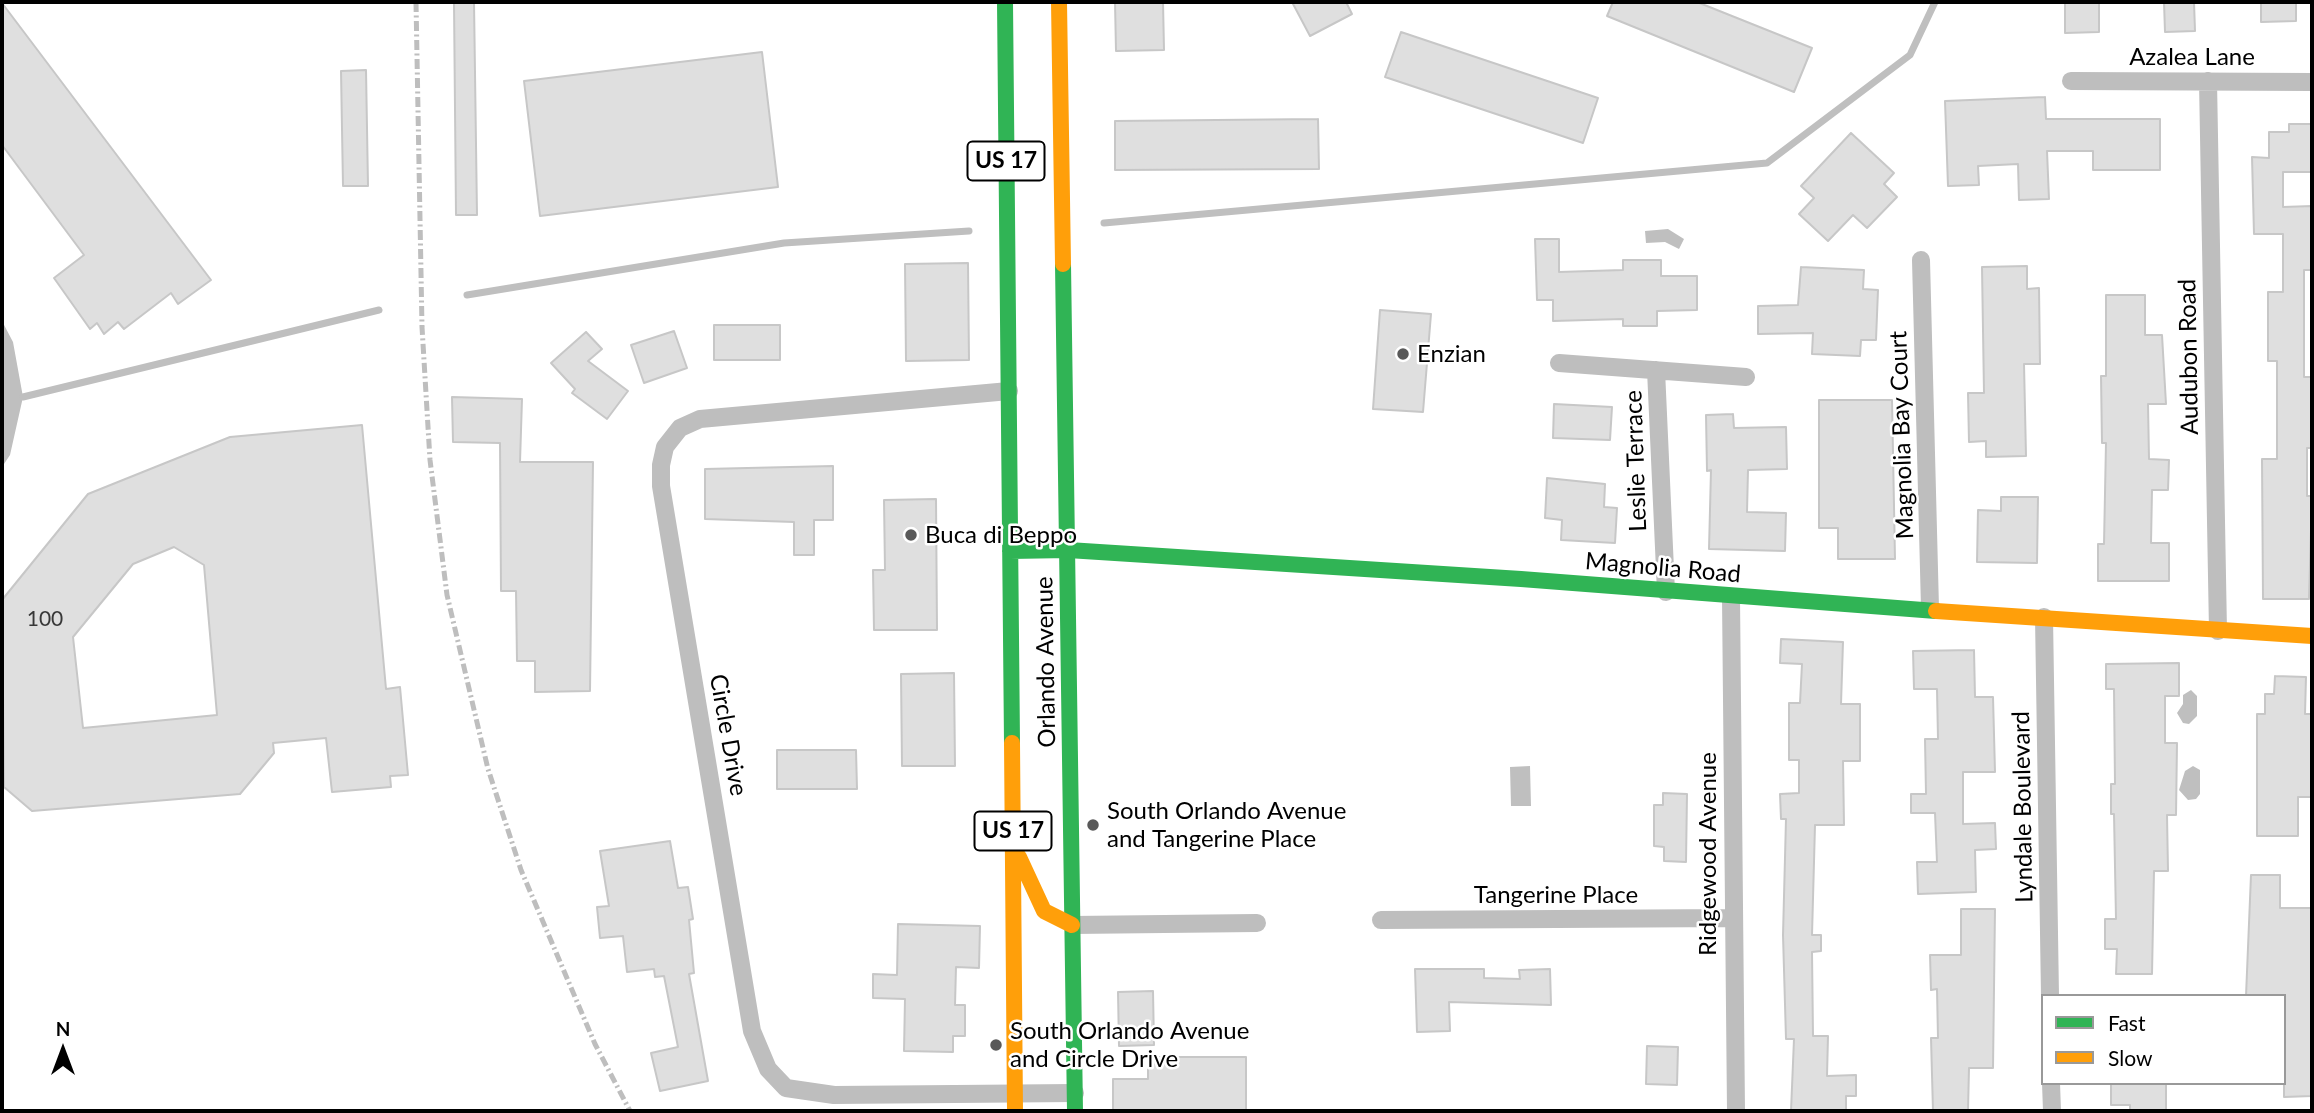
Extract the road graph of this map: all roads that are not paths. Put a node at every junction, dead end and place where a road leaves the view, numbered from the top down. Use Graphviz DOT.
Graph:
graph roads {
  1 [pos="1005,2"];
  2 [pos="1059,2"];
  3 [pos="2071,81"];
  4 [pos="2208,81"];
  5 [pos="2312,82"];
  6 [pos="1922,260"];
  7 [pos="1559,363"];
  8 [pos="1657,370"];
  9 [pos="1746,377"];
  10 [pos="1009,391"];
  11 [pos="1068,550"];
  12 [pos="1010,551"];
  13 [pos="1666,592"];
  14 [pos="1731,597"];
  15 [pos="1930,608"];
  16 [pos="2044,617"];
  17 [pos="2218,631"];
  18 [pos="2312,636"];
  19 [pos="1013,841"];
  20 [pos="1732,918"];
  21 [pos="1381,920"];
  22 [pos="1257,923"];
  23 [pos="1072,925"];
  24 [pos="2050,994"];
  25 [pos="2051,1085"];
  26 [pos="1015,1102"];
  27 [pos="1075,1102"];
  28 [pos="1735,1111"];
  29 [pos="2052,1111"];
  1 -- 10 [label="main road, Orlando Avenue / US 17"];
  2 -- 11 [label="main road, Orlando Avenue / US 17"];
  3 -- 4 [label="street, Azalea Lane"];
  4 -- 5 [label="street, Azalea Lane"];
  4 -- 17 [label="street, Audubon Road"];
  6 -- 15 [label="street, Magnolia Bay Court"];
  7 -- 8 [label="street, Leslie Terrace"];
  8 -- 9 [label="street, Leslie Terrace"];
  8 -- 13 [label="street, Leslie Terrace"];
  10 -- 12 [label="main road, Orlando Avenue / US 17"];
  10 -- 26 [label="street, Circle Drive"];
  11 -- 12 [label="main road, Magnolia Road"];
  11 -- 13 [label="main road, Magnolia Road"];
  11 -- 23 [label="main road, Orlando Avenue / US 17"];
  12 -- 19 [label="main road, Orlando Avenue / US 17"];
  13 -- 14 [label="main road, Magnolia Road"];
  14 -- 15 [label="main road, Magnolia Road"];
  14 -- 20 [label="street, Ridgewood Avenue"];
  15 -- 16 [label="main road, Magnolia Road"];
  16 -- 17 [label="main road, Magnolia Road"];
  16 -- 24 [label="street, Lyndale Boulevard"];
  17 -- 18 [label="main road, Magnolia Road"];
  19 -- 23 [label="main road"];
  19 -- 26 [label="main road, Orlando Avenue / US 17"];
  20 -- 21 [label="street, Tangerine Place"];
  20 -- 28 [label="street, Ridgewood Avenue"];
  22 -- 23 [label="street"];
  23 -- 27 [label="main road, Orlando Avenue / US 17"];
  25 -- 29 [label="street"];
  26 -- 27 [label="street, Circle Drive"];
}
